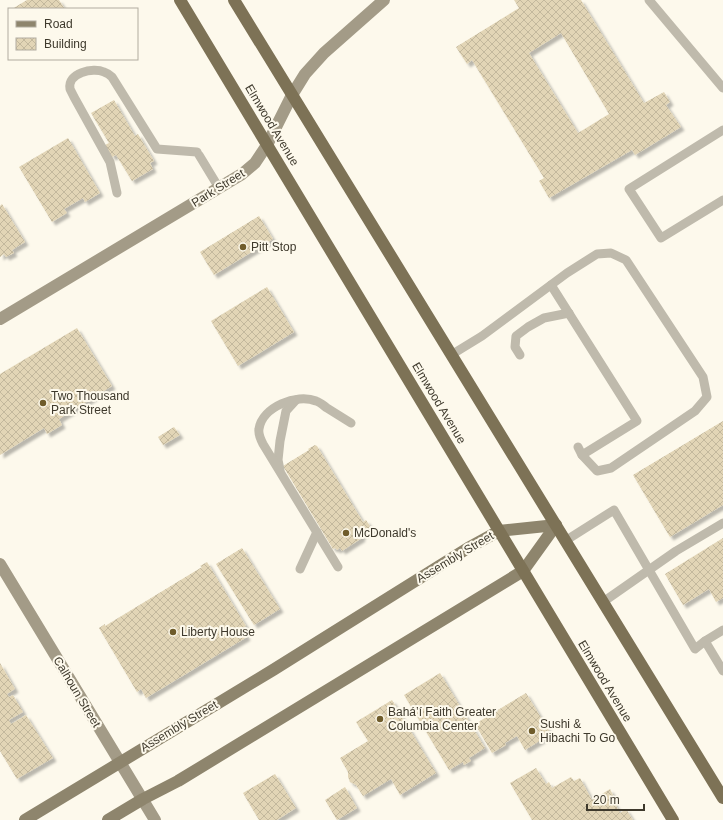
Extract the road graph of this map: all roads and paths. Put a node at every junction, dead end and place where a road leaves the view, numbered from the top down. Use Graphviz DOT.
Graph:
graph roads {
  1 [pos="180,0"];
  2 [pos="234,0"];
  3 [pos="384,0"];
  4 [pos="649,0"];
  5 [pos="723,88"];
  6 [pos="292,95"];
  7 [pos="723,130"];
  8 [pos="267,145"];
  9 [pos="219,188"];
  10 [pos="118,193"];
  11 [pos="723,200"];
  12 [pos="551,285"];
  13 [pos="569,313"];
  14 [pos="0,319"];
  15 [pos="520,354"];
  16 [pos="451,355"];
  17 [pos="296,400"];
  18 [pos="351,423"];
  19 [pos="280,472"];
  20 [pos="723,523"];
  21 [pos="556,525"];
  22 [pos="499,531"];
  23 [pos="317,532"];
  24 [pos="565,540"];
  25 [pos="0,564"];
  26 [pos="338,567"];
  27 [pos="300,569"];
  28 [pos="523,570"];
  29 [pos="649,570"];
  30 [pos="603,602"];
  31 [pos="723,630"];
  32 [pos="705,641"];
  33 [pos="723,671"];
  34 [pos="120,762"];
  35 [pos="722,796"];
  36 [pos="143,799"];
  37 [pos="24,820"];
  38 [pos="108,820"];
  39 [pos="155,820"];
  40 [pos="673,820"];
  1 -- 8 [label="highway, Elmwood Avenue"];
  2 -- 6 [label="highway"];
  3 -- 6 [label="street, Park Street"];
  4 -- 5 [label="lane"];
  6 -- 8 [label="street, Park Street"];
  6 -- 16 [label="highway"];
  7 -- 11 [label="lane"];
  8 -- 9 [label="street, Park Street"];
  8 -- 22 [label="highway, Elmwood Avenue"];
  9 -- 10 [label="lane"];
  9 -- 14 [label="street, Park Street"];
  12 -- 13 [label="lane"];
  12 -- 13 [label="lane"];
  12 -- 16 [label="lane"];
  13 -- 15 [label="lane"];
  16 -- 21 [label="highway"];
  17 -- 18 [label="lane"];
  17 -- 19 [label="lane"];
  17 -- 19 [label="lane"];
  19 -- 23 [label="lane"];
  20 -- 29 [label="lane"];
  21 -- 22 [label="main road, Assembly Street"];
  21 -- 24 [label="highway"];
  21 -- 28 [label="main road"];
  22 -- 28 [label="highway, Elmwood Avenue"];
  22 -- 34 [label="main road, Assembly Street"];
  23 -- 26 [label="lane"];
  23 -- 27 [label="lane"];
  24 -- 29 [label="lane"];
  24 -- 30 [label="highway"];
  25 -- 34 [label="street, Calhoun Street"];
  28 -- 36 [label="main road"];
  28 -- 40 [label="highway, Elmwood Avenue"];
  29 -- 30 [label="lane"];
  29 -- 32 [label="lane"];
  30 -- 35 [label="highway"];
  31 -- 32 [label="lane"];
  32 -- 33 [label="lane"];
  34 -- 36 [label="street, Calhoun Street"];
  34 -- 37 [label="main road, Assembly Street"];
  36 -- 38 [label="main road"];
  36 -- 39 [label="street, Calhoun Street"];
}
